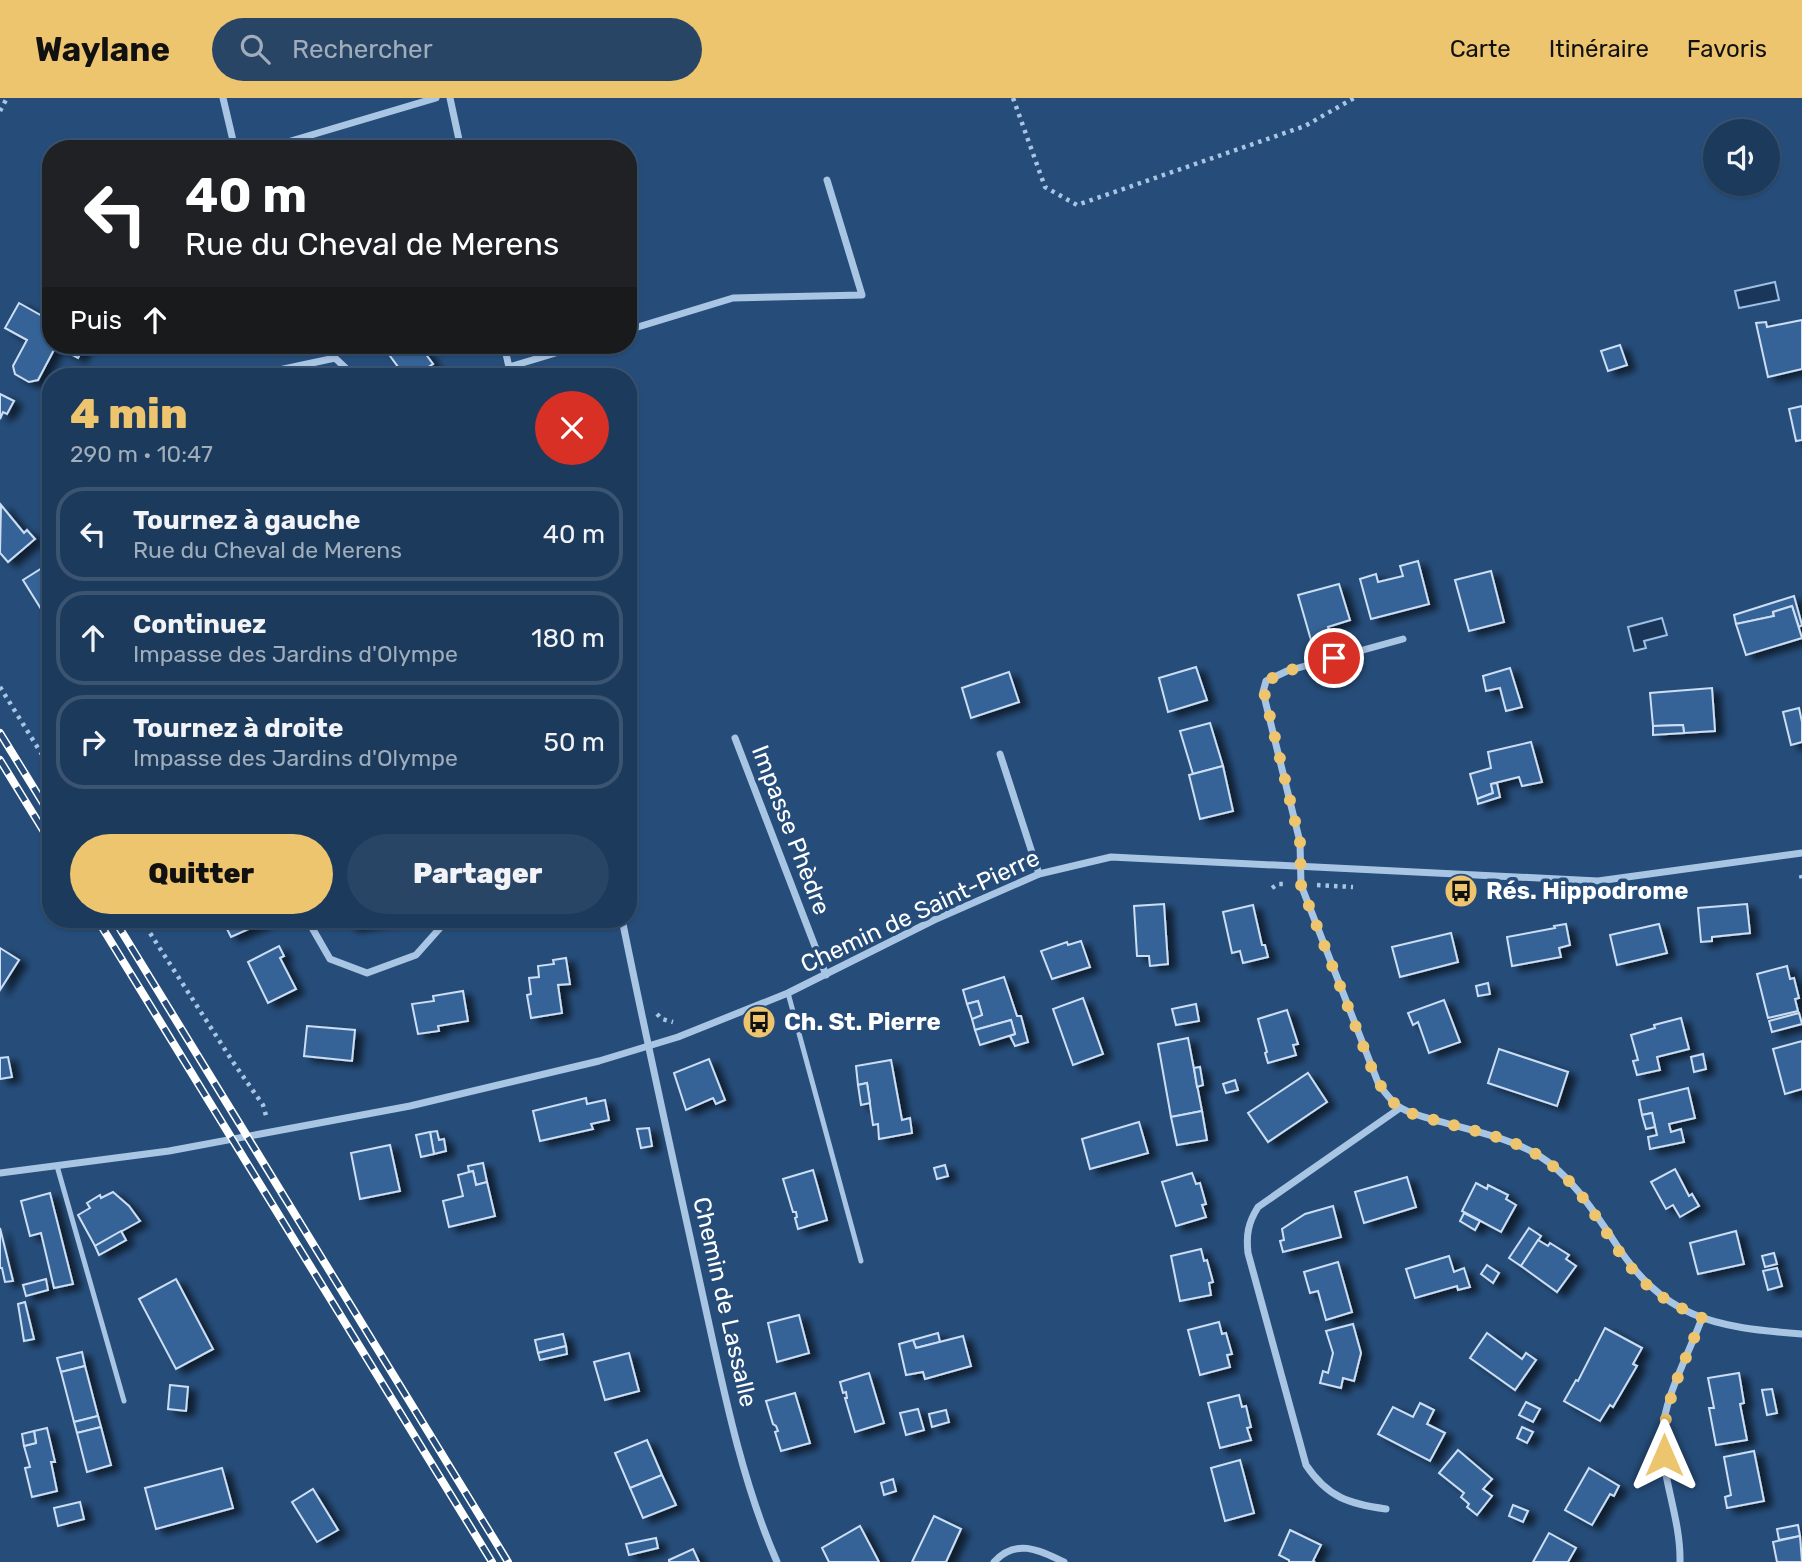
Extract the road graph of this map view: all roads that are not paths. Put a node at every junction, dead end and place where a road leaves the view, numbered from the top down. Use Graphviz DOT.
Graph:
graph roads {
  1 [pos="223,98"];
  2 [pos="436,98"];
  3 [pos="450,98"];
  4 [pos="233,140"];
  5 [pos="294,140"];
  6 [pos="459,140"];
  7 [pos="827,180"];
  8 [pos="637,327"];
  9 [pos="506,354"];
  10 [pos="553,354"];
  11 [pos="288,368"];
  12 [pos="346,368"];
  13 [pos="509,368"];
  14 [pos="1403,639"];
  15 [pos="735,738"];
  16 [pos="1000,754"];
  17 [pos="1802,853"];
  18 [pos="1302,866"];
  19 [pos="1040,874"];
  20 [pos="312,928"];
  21 [pos="440,928"];
  22 [pos="624,928"];
  23 [pos="826,975"];
  24 [pos="788,993"];
  25 [pos="648,1047"];
  26 [pos="1400,1108"];
  27 [pos="57,1166"];
  28 [pos="0,1173"];
  29 [pos="862,1261"];
  30 [pos="1702,1318"];
  31 [pos="1802,1334"];
  32 [pos="124,1401"];
  33 [pos="1387,1509"];
  34 [pos="777,1562"];
  35 [pos="994,1562"];
  36 [pos="1064,1562"];
  37 [pos="1680,1562"];
  1 -- 4 [label="street"];
  2 -- 5 [label="street"];
  3 -- 6 [label="street"];
  7 -- 8 [label="street"];
  9 -- 13 [label="street"];
  10 -- 13 [label="street"];
  11 -- 12 [label="street"];
  14 -- 18 [label="street"];
  15 -- 23 [label="street, Impasse Phèdre"];
  16 -- 19 [label="street"];
  17 -- 18 [label="street, Chemin de Saint-Pierre"];
  18 -- 19 [label="street, Chemin de Saint-Pierre"];
  18 -- 26 [label="street"];
  19 -- 23 [label="street, Chemin de Saint-Pierre"];
  20 -- 21 [label="street"];
  22 -- 25 [label="street, Chemin de Lassalle"];
  23 -- 24 [label="street, Chemin de Saint-Pierre"];
  24 -- 25 [label="street, Chemin de Saint-Pierre"];
  24 -- 29 [label="lane"];
  25 -- 27 [label="street, Chemin de Saint-Pierre"];
  25 -- 34 [label="street, Chemin de Lassalle"];
  26 -- 30 [label="street"];
  26 -- 33 [label="street"];
  27 -- 28 [label="street, Chemin de Saint-Pierre"];
  27 -- 32 [label="lane"];
  30 -- 31 [label="street"];
  30 -- 37 [label="street"];
  35 -- 36 [label="street"];
}
